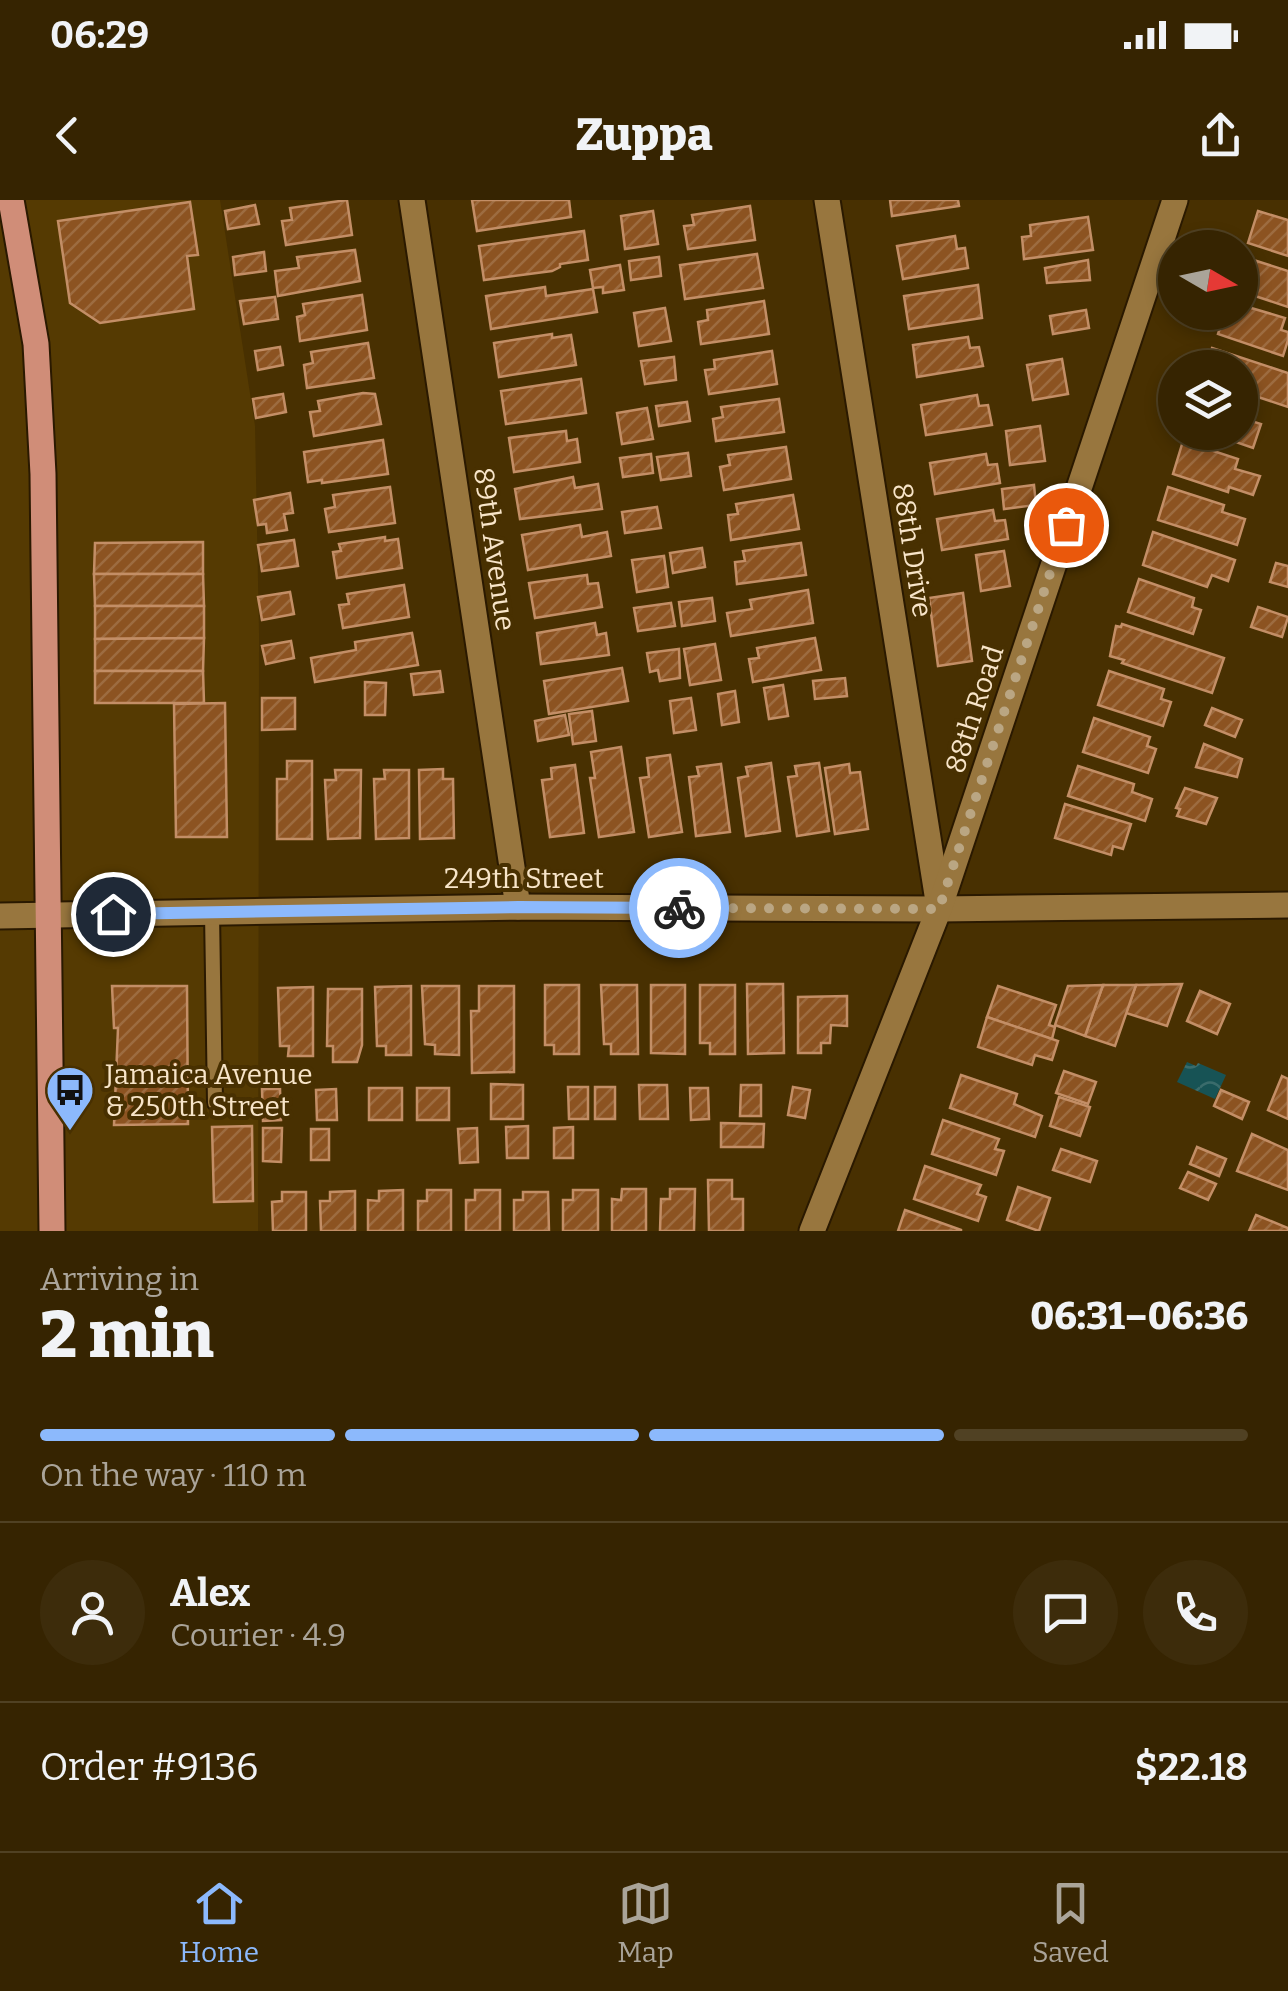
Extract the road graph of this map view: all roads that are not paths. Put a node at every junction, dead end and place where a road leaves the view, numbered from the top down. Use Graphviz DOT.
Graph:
graph roads {
  1 [pos="11,200"];
  2 [pos="412,200"];
  3 [pos="827,200"];
  4 [pos="1175,200"];
  5 [pos="1288,905"];
  6 [pos="518,907"];
  7 [pos="939,909"];
  8 [pos="212,913"];
  9 [pos="0,916"];
  10 [pos="47,916"];
  11 [pos="215,1103"];
  12 [pos="52,1231"];
  13 [pos="812,1231"];
  1 -- 10 [label="main road"];
  2 -- 6 [label="street, 89th Avenue"];
  3 -- 7 [label="street, 88th Drive"];
  4 -- 7 [label="street, 88th Road"];
  5 -- 7 [label="street, 249th Street"];
  6 -- 7 [label="street, 249th Street"];
  6 -- 8 [label="street, 249th Street"];
  7 -- 13 [label="street, 88th Road"];
  8 -- 10 [label="street, 249th Street"];
  8 -- 11 [label="lane"];
  9 -- 10 [label="street, 249th Street"];
  10 -- 12 [label="main road"];
}
